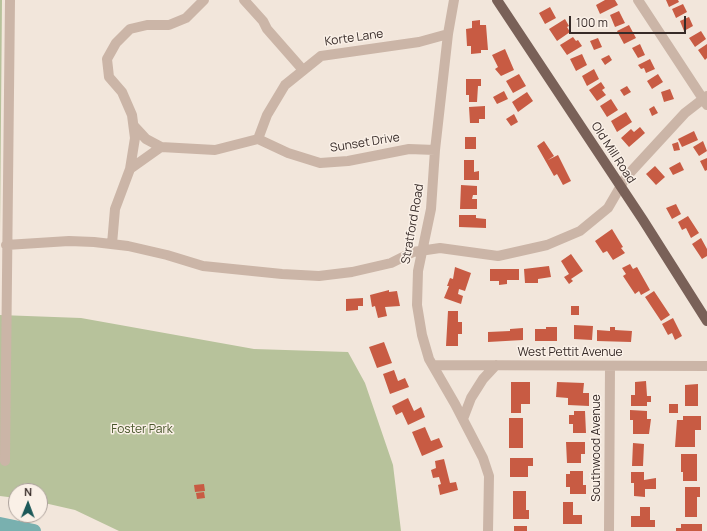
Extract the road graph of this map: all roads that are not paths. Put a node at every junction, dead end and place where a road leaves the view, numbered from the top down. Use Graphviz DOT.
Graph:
graph roads {
  1 [pos="10,0"];
  2 [pos="204,0"];
  3 [pos="244,0"];
  4 [pos="454,0"];
  5 [pos="497,0"];
  6 [pos="638,0"];
  7 [pos="448,34"];
  8 [pos="303,70"];
  9 [pos="705,100"];
  10 [pos="134,126"];
  11 [pos="258,139"];
  12 [pos="161,147"];
  13 [pos="435,150"];
  14 [pos="130,169"];
  15 [pos="620,188"];
  16 [pos="112,244"];
  17 [pos="6,245"];
  18 [pos="421,250"];
  19 [pos="707,321"];
  20 [pos="433,365"];
  21 [pos="496,365"];
  22 [pos="610,366"];
  23 [pos="707,366"];
  24 [pos="463,419"];
  25 [pos="5,461"];
  26 [pos="488,531"];
  27 [pos="609,531"];
  1 -- 17 [label="street"];
  2 -- 10 [label="street"];
  3 -- 8 [label="street"];
  4 -- 7 [label="street, Stratford Road"];
  5 -- 15 [label="main road, Old Mill Road"];
  6 -- 9 [label="street"];
  7 -- 8 [label="street, Korte Lane"];
  7 -- 13 [label="street, Stratford Road"];
  8 -- 11 [label="street, Korte Lane"];
  9 -- 15 [label="street"];
  10 -- 12 [label="street"];
  10 -- 14 [label="street"];
  11 -- 12 [label="street"];
  11 -- 13 [label="street, Sunset Drive"];
  12 -- 14 [label="street"];
  13 -- 18 [label="street, Stratford Road"];
  14 -- 16 [label="street"];
  15 -- 18 [label="street"];
  15 -- 19 [label="main road, Old Mill Road"];
  16 -- 17 [label="street"];
  16 -- 18 [label="street"];
  17 -- 25 [label="street"];
  18 -- 20 [label="street, Stratford Road"];
  20 -- 21 [label="street, West Pettit Avenue"];
  20 -- 24 [label="street, Stratford Road"];
  21 -- 22 [label="street, West Pettit Avenue"];
  21 -- 24 [label="street"];
  22 -- 23 [label="street, West Pettit Avenue"];
  22 -- 27 [label="street, Southwood Avenue"];
  24 -- 26 [label="street, Stratford Road"];
}
